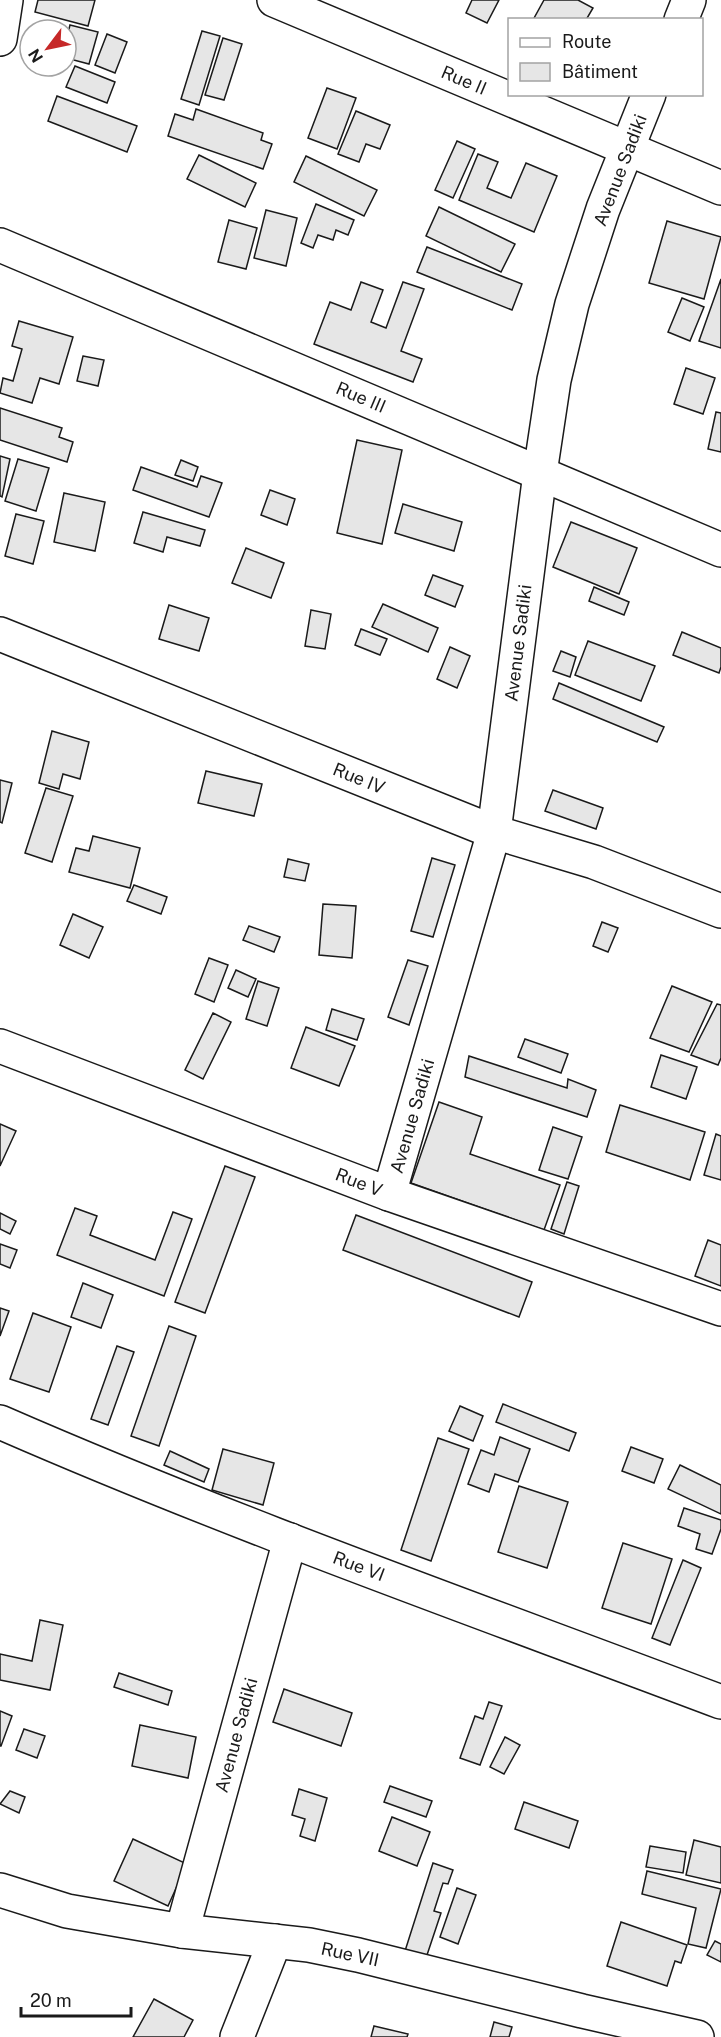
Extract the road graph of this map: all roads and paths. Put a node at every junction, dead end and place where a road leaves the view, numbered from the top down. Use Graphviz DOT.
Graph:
graph roads {
  1 [pos="6,0"];
  2 [pos="274,0"];
  3 [pos="689,0"];
  4 [pos="682,18"];
  5 [pos="0,39"];
  6 [pos="648,96"];
  7 [pos="626,148"];
  8 [pos="721,188"];
  9 [pos="0,245"];
  10 [pos="540,473"];
  11 [pos="721,550"];
  12 [pos="0,634"];
  13 [pos="494,832"];
  14 [pos="721,910"];
  15 [pos="0,1046"];
  16 [pos="389,1194"];
  17 [pos="721,1310"];
  18 [pos="0,1422"];
  19 [pos="290,1540"];
  20 [pos="721,1702"];
  21 [pos="0,1890"];
  22 [pos="182,1931"];
  23 [pos="275,1941"];
  24 [pos="237,2037"];
  25 [pos="697,2037"];
  1 -- 5 [label="street"];
  2 -- 7 [label="street, Rue II"];
  3 -- 4 [label="street"];
  6 -- 7 [label="street, Avenue Sadiki"];
  7 -- 8 [label="street, Rue II"];
  7 -- 10 [label="street, Avenue Sadiki"];
  9 -- 10 [label="street, Rue III"];
  10 -- 11 [label="street, Rue III"];
  10 -- 13 [label="street, Avenue Sadiki"];
  12 -- 13 [label="street, Rue IV"];
  13 -- 14 [label="street, Rue IV"];
  13 -- 16 [label="street, Avenue Sadiki"];
  15 -- 16 [label="street, Rue V"];
  16 -- 17 [label="street, Rue V"];
  18 -- 19 [label="street, Rue VI"];
  19 -- 20 [label="street, Rue VI"];
  19 -- 22 [label="street, Avenue Sadiki"];
  21 -- 22 [label="street, Rue VII"];
  22 -- 23 [label="street, Rue VII"];
  23 -- 24 [label="street"];
  23 -- 25 [label="street, Rue VII"];
}
